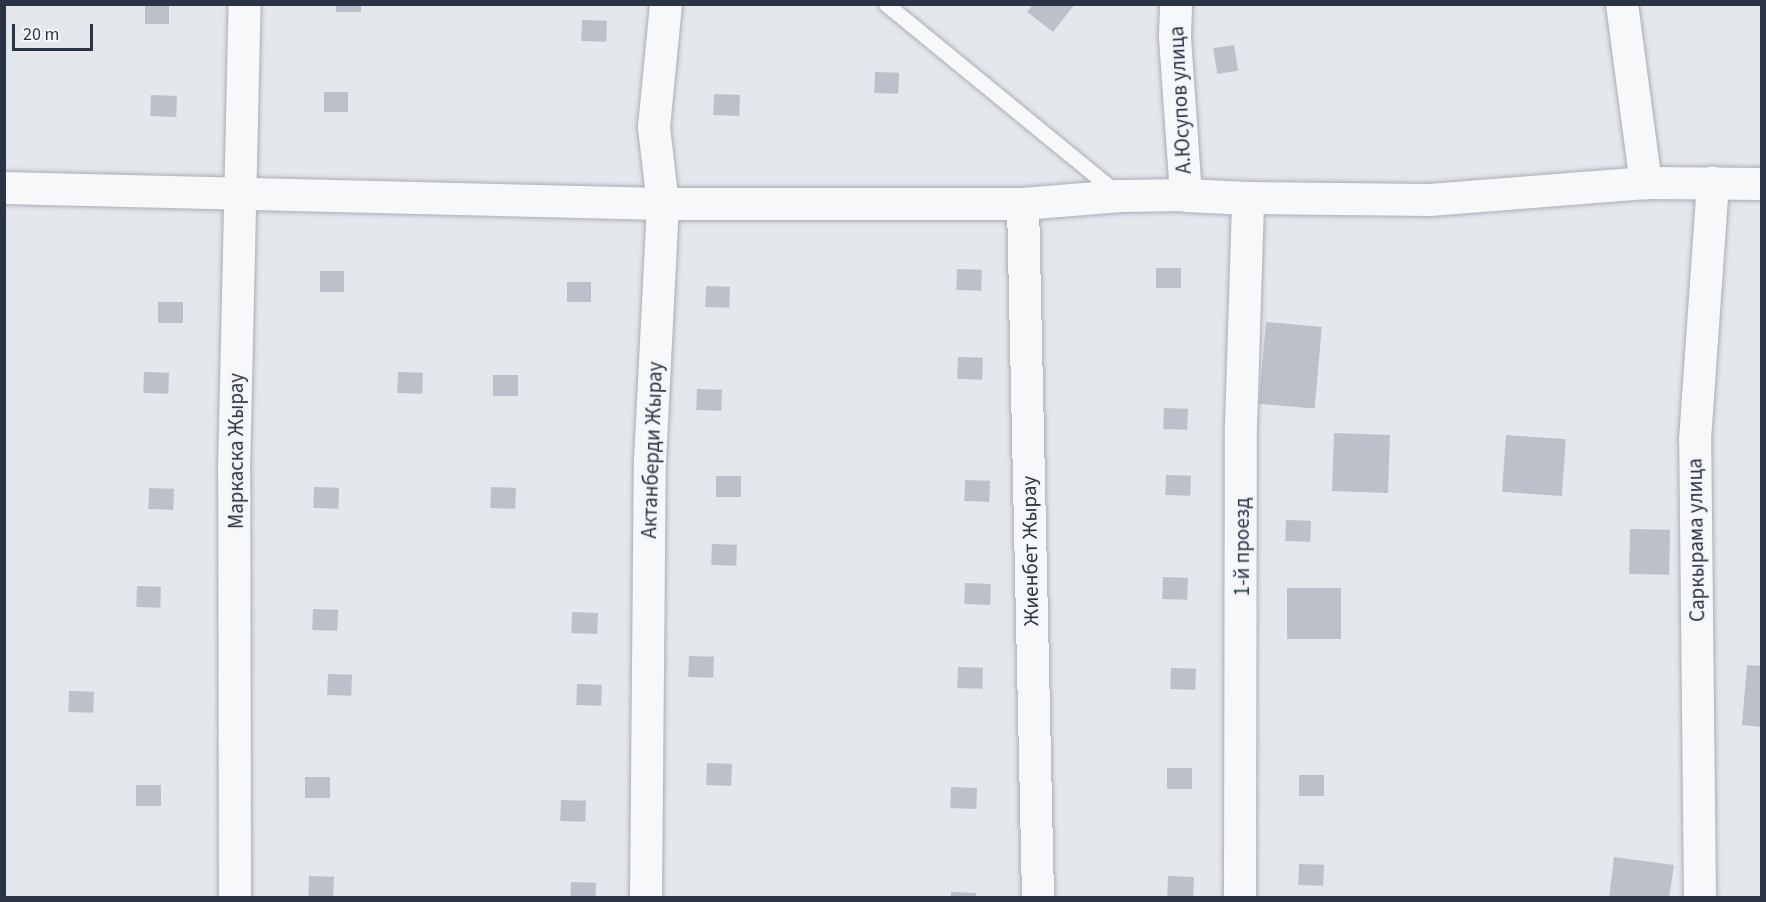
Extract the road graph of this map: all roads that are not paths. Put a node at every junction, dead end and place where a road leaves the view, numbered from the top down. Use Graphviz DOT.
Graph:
graph roads {
  1 [pos="245,4"];
  2 [pos="666,4"];
  3 [pos="886,4"];
  4 [pos="1176,4"];
  5 [pos="1622,4"];
  6 [pos="1646,183"];
  7 [pos="1713,183"];
  8 [pos="1761,184"];
  9 [pos="4,188"];
  10 [pos="240,192"];
  11 [pos="1186,195"];
  12 [pos="1121,196"];
  13 [pos="1248,198"];
  14 [pos="663,204"];
  15 [pos="1023,204"];
  16 [pos="236,897"];
  17 [pos="646,897"];
  18 [pos="1038,897"];
  19 [pos="1240,897"];
  20 [pos="1700,897"];
  1 -- 10 [label="street, Маркаска Жырау"];
  2 -- 14 [label="street, Актанберди Жырау"];
  3 -- 12 [label="lane"];
  4 -- 11 [label="street, А.Юсупов улица"];
  5 -- 6 [label="street"];
  6 -- 7 [label="street"];
  6 -- 13 [label="street"];
  7 -- 8 [label="street"];
  7 -- 20 [label="street, Саркырама улица"];
  9 -- 10 [label="street"];
  10 -- 14 [label="street"];
  10 -- 16 [label="street, Маркаска Жырау"];
  11 -- 12 [label="street"];
  11 -- 13 [label="street"];
  12 -- 15 [label="street"];
  13 -- 19 [label="street, 1-й проезд"];
  14 -- 15 [label="street"];
  14 -- 17 [label="street, Актанберди Жырау"];
  15 -- 18 [label="street, Жиенбет Жырау"];
}
